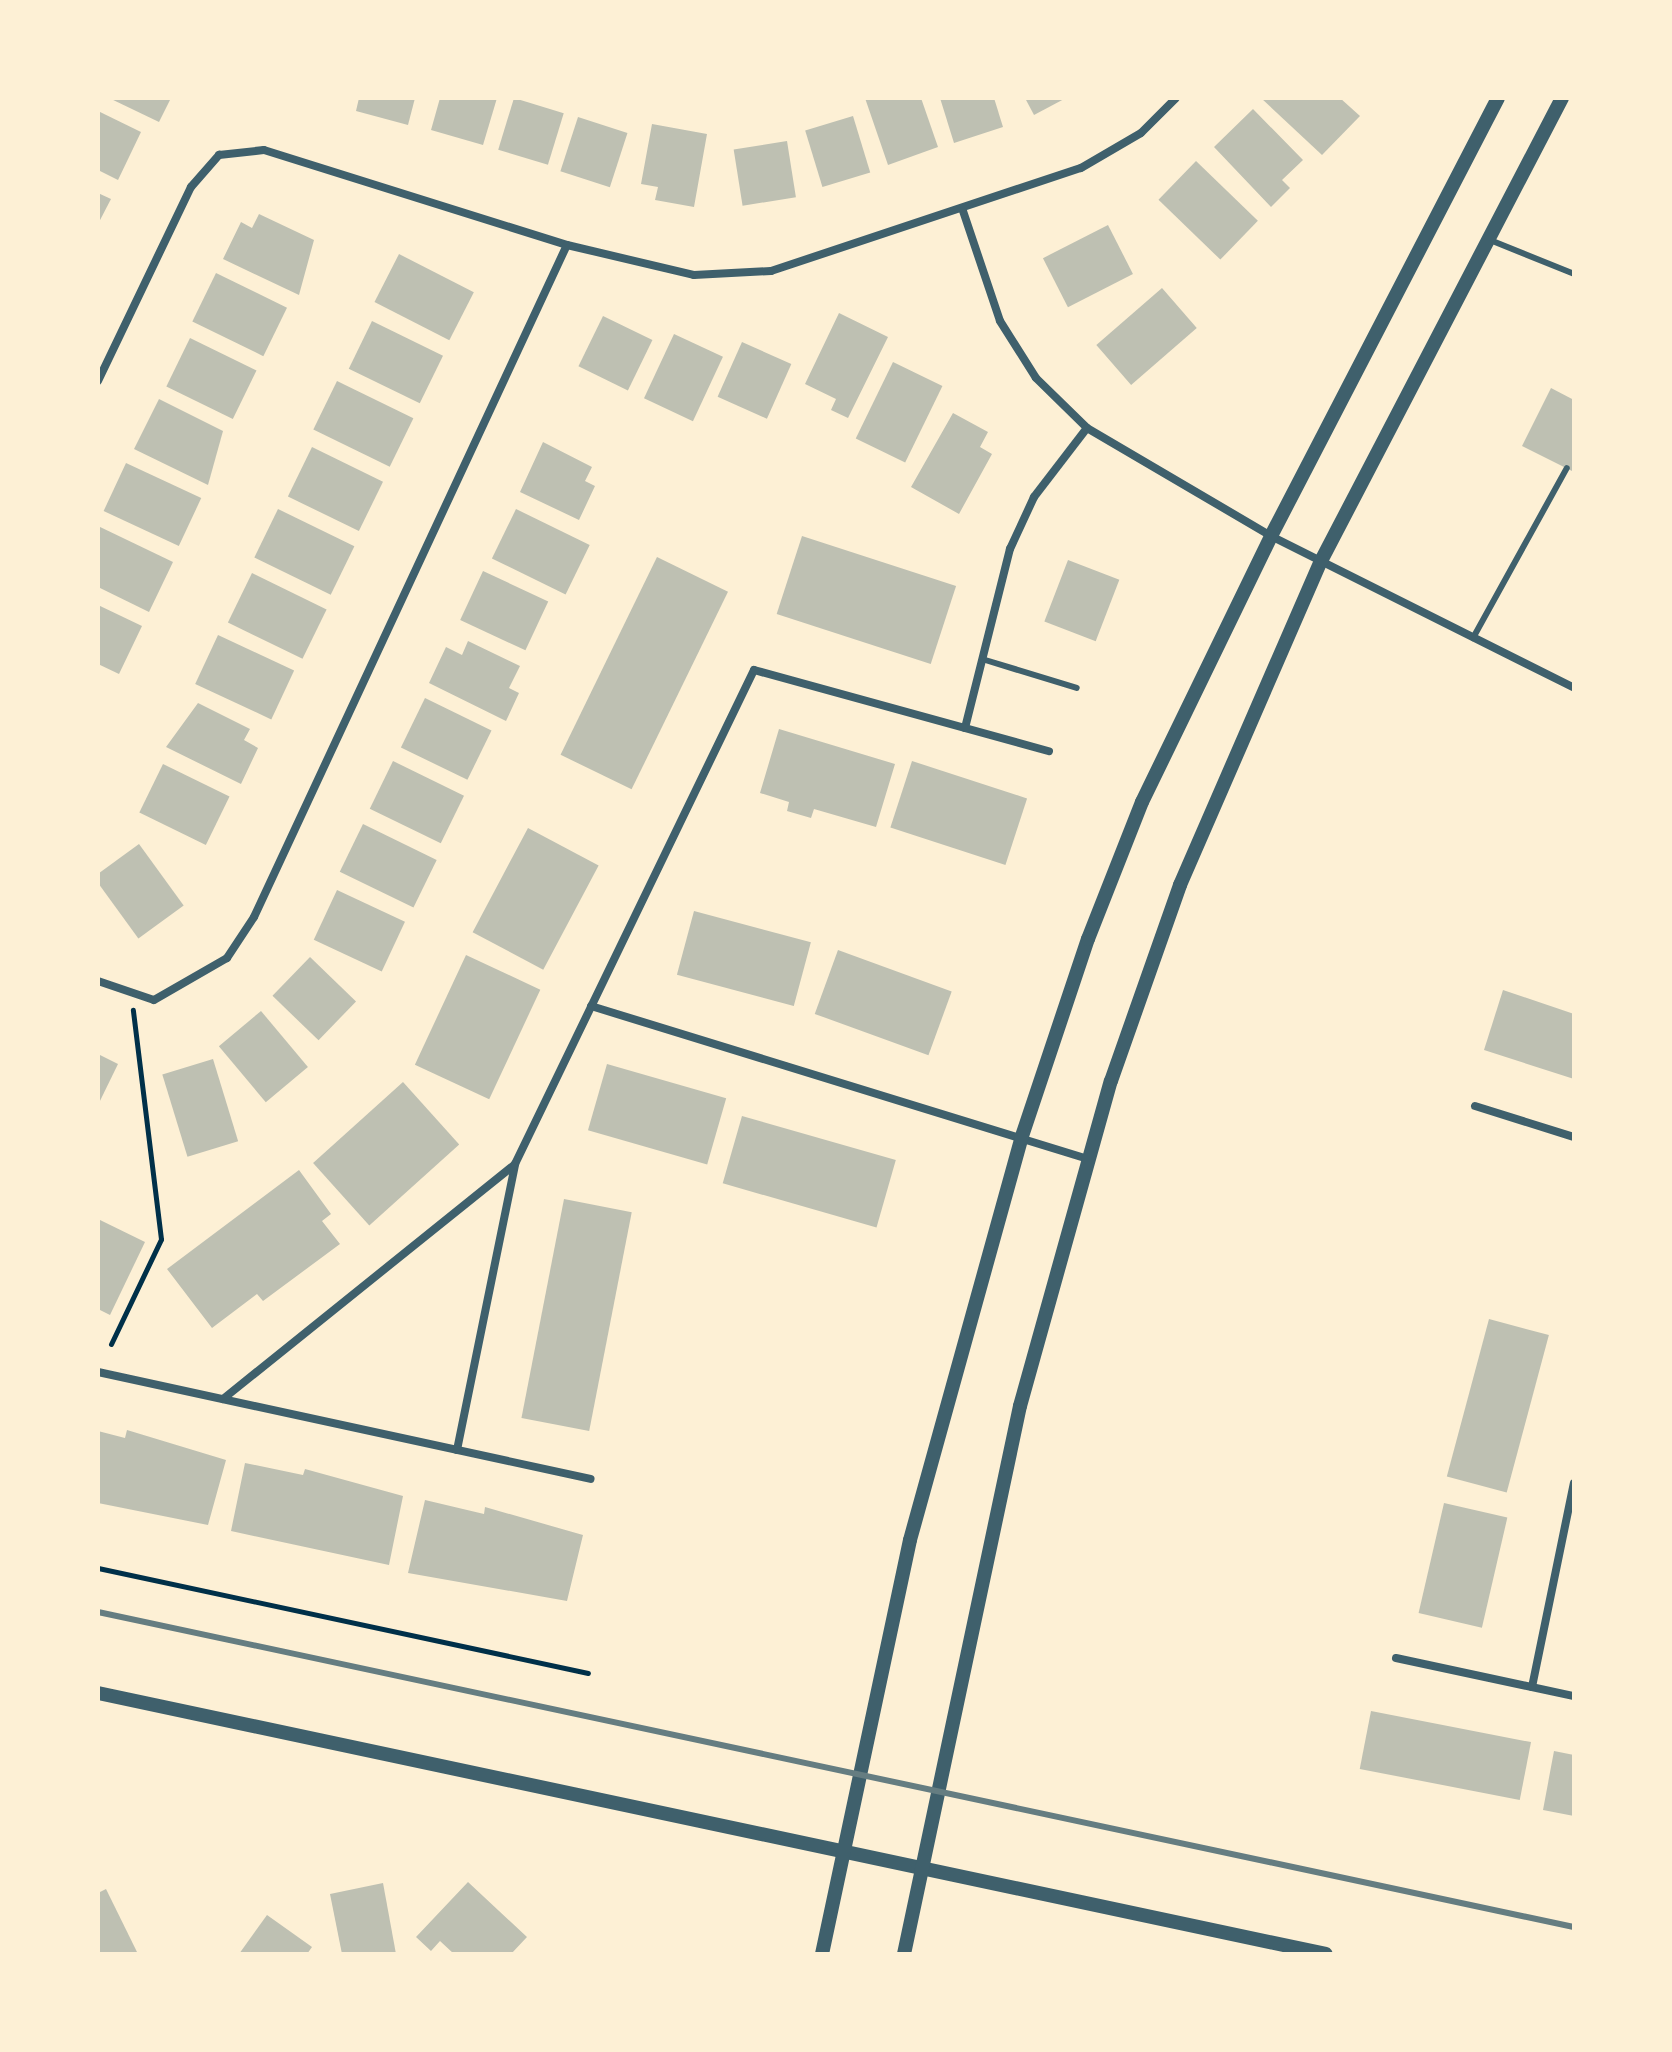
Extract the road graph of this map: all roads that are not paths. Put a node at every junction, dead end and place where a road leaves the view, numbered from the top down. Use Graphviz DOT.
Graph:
graph roads {
  1 [pos="1176,98"];
  2 [pos="1498,98"];
  3 [pos="1562,98"];
  4 [pos="962,208"];
  5 [pos="1486,239"];
  6 [pos="567,245"];
  7 [pos="1574,274"];
  8 [pos="98,381"];
  9 [pos="1087,428"];
  10 [pos="1567,468"];
  11 [pos="1271,536"];
  12 [pos="1321,561"];
  13 [pos="1473,638"];
  14 [pos="982,659"];
  15 [pos="1574,687"];
  16 [pos="1077,688"];
  17 [pos="965,728"];
  18 [pos="1049,751"];
  19 [pos="98,981"];
  20 [pos="591,1006"];
  21 [pos="1475,1106"];
  22 [pos="1574,1137"];
  23 [pos="1021,1139"];
  24 [pos="1088,1159"];
  25 [pos="515,1164"];
  26 [pos="98,1372"];
  27 [pos="223,1399"];
  28 [pos="457,1450"];
  29 [pos="591,1479"];
  30 [pos="1574,1483"];
  31 [pos="1396,1658"];
  32 [pos="1532,1687"];
  33 [pos="98,1693"];
  34 [pos="1574,1696"];
  35 [pos="840,1851"];
  36 [pos="922,1867"];
  37 [pos="822,1954"];
  38 [pos="904,1954"];
  39 [pos="1326,1954"];
  1 -- 4 [label="street"];
  2 -- 11 [label="street"];
  3 -- 5 [label="street"];
  4 -- 6 [label="street"];
  4 -- 9 [label="street"];
  5 -- 7 [label="lane"];
  5 -- 12 [label="street"];
  6 -- 8 [label="street"];
  6 -- 19 [label="street"];
  9 -- 11 [label="street"];
  9 -- 14 [label="street"];
  10 -- 13 [label="lane"];
  11 -- 12 [label="street"];
  11 -- 23 [label="street"];
  12 -- 13 [label="street"];
  12 -- 24 [label="street"];
  13 -- 15 [label="street"];
  14 -- 16 [label="lane"];
  14 -- 17 [label="street"];
  17 -- 18 [label="street"];
  17 -- 20 [label="street"];
  20 -- 23 [label="street"];
  20 -- 25 [label="street"];
  21 -- 22 [label="street"];
  23 -- 24 [label="street"];
  23 -- 35 [label="street"];
  24 -- 36 [label="street"];
  25 -- 27 [label="street"];
  25 -- 28 [label="street"];
  26 -- 27 [label="street"];
  27 -- 28 [label="street"];
  28 -- 29 [label="street"];
  30 -- 32 [label="street"];
  31 -- 32 [label="street"];
  32 -- 34 [label="street"];
  33 -- 35 [label="street"];
  35 -- 36 [label="street"];
  35 -- 37 [label="street"];
  36 -- 38 [label="street"];
  36 -- 39 [label="street"];
}
